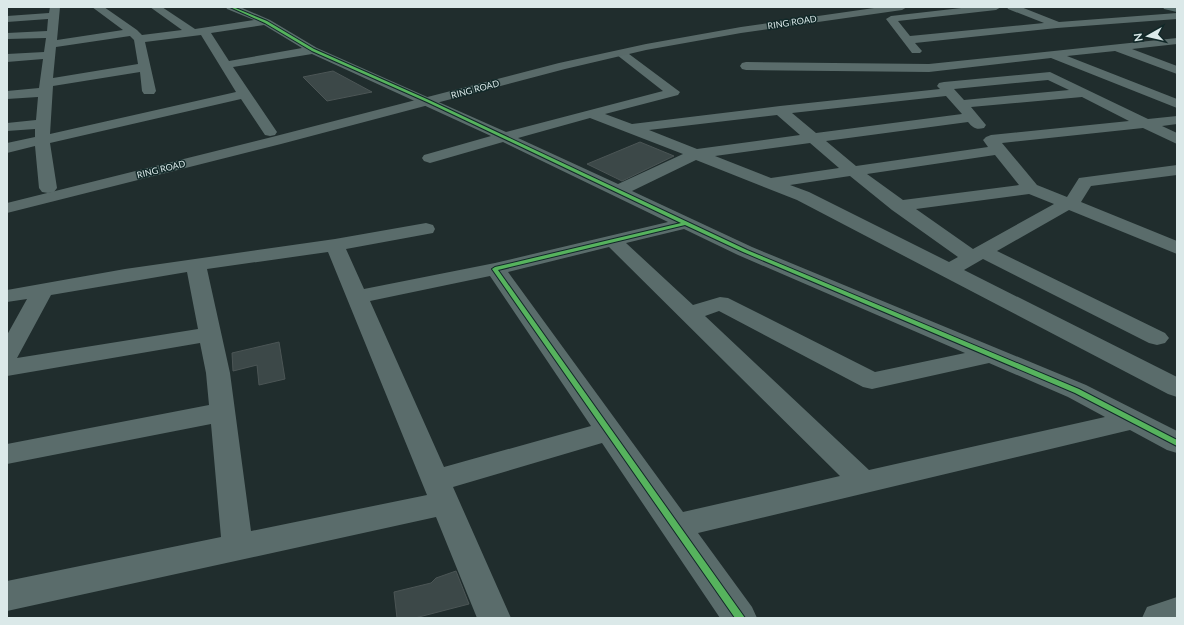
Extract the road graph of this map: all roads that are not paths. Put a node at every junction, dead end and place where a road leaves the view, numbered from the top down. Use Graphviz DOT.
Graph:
graph roads {
  1 [pos="97,7"];
  2 [pos="154,7"];
  3 [pos="231,7"];
  4 [pos="864,7"];
  5 [pos="902,7"];
  6 [pos="996,7"];
  7 [pos="1012,7"];
  8 [pos="1168,7"];
  9 [pos="958,9"];
  10 [pos="1177,9"];
  11 [pos="55,12"];
  12 [pos="1177,16"];
  13 [pos="7,19"];
  14 [pos="266,22"];
  15 [pos="1057,25"];
  16 [pos="1010,30"];
  17 [pos="198,32"];
  18 [pos="1079,33"];
  19 [pos="7,36"];
  20 [pos="136,36"];
  21 [pos="1094,39"];
  22 [pos="908,40"];
  23 [pos="1177,40"];
  24 [pos="1156,43"];
  25 [pos="50,44"];
  26 [pos="1116,47"];
  27 [pos="313,50"];
  28 [pos="1177,50"];
  29 [pos="621,53"];
  30 [pos="1052,54"];
  31 [pos="7,58"];
  32 [pos="226,65"];
  33 [pos="746,66"];
  34 [pos="145,67"];
  35 [pos="929,68"];
  36 [pos="1177,70"];
  37 [pos="46,88"];
  38 [pos="946,89"];
  39 [pos="149,91"];
  40 [pos="1177,91"];
  41 [pos="1083,93"];
  42 [pos="244,94"];
  43 [pos="1152,94"];
  44 [pos="7,95"];
  45 [pos="421,98"];
  46 [pos="649,98"];
  47 [pos="960,104"];
  48 [pos="1177,104"];
  49 [pos="780,110"];
  50 [pos="591,113"];
  51 [pos="972,117"];
  52 [pos="1177,120"];
  53 [pos="693,121"];
  54 [pos="1144,123"];
  55 [pos="43,124"];
  56 [pos="7,126"];
  57 [pos="631,129"];
  58 [pos="270,132"];
  59 [pos="504,137"];
  60 [pos="811,138"];
  61 [pos="1177,139"];
  62 [pos="42,141"];
  63 [pos="995,145"];
  64 [pos="7,148"];
  65 [pos="696,154"];
  66 [pos="430,158"];
  67 [pos="852,170"];
  68 [pos="1177,170"];
  69 [pos="770,183"];
  70 [pos="48,188"];
  71 [pos="1031,189"];
  72 [pos="618,191"];
  73 [pos="7,198"];
  74 [pos="1068,203"];
  75 [pos="898,206"];
  76 [pos="7,208"];
  77 [pos="686,223"];
  78 [pos="426,229"];
  79 [pos="613,241"];
  80 [pos="335,245"];
  81 [pos="1177,248"];
  82 [pos="977,254"];
  83 [pos="196,265"];
  84 [pos="495,269"];
  85 [pos="949,270"];
  86 [pos="43,289"];
  87 [pos="7,296"];
  88 [pos="358,297"];
  89 [pos="689,314"];
  90 [pos="210,334"];
  91 [pos="1157,338"];
  92 [pos="992,355"];
  93 [pos="7,356"];
  94 [pos="7,368"];
  95 [pos="1177,388"];
  96 [pos="223,412"];
  97 [pos="1132,420"];
  98 [pos="609,431"];
  99 [pos="1177,443"];
  100 [pos="7,454"];
  101 [pos="864,482"];
  102 [pos="440,492"];
  103 [pos="675,526"];
  104 [pos="238,547"];
  105 [pos="7,596"];
  106 [pos="1177,613"];
  107 [pos="494,618"];
  108 [pos="737,618"];
  109 [pos="1159,618"];
  1 -- 20 [label="street"];
  2 -- 17 [label="street"];
  3 -- 14 [label="street"];
  4 -- 45 [label="highway, RING ROAD"];
  5 -- 29 [label="highway, RING ROAD"];
  6 -- 9 [label="street"];
  7 -- 15 [label="street"];
  8 -- 10 [label="main road"];
  9 -- 16 [label="street"];
  9 -- 22 [label="street"];
  11 -- 13 [label="street"];
  11 -- 25 [label="street"];
  12 -- 15 [label="street"];
  14 -- 17 [label="street"];
  14 -- 27 [label="street"];
  15 -- 16 [label="street"];
  15 -- 18 [label="street"];
  16 -- 22 [label="street"];
  17 -- 20 [label="street"];
  17 -- 32 [label="street"];
  19 -- 25 [label="street"];
  20 -- 25 [label="street"];
  20 -- 34 [label="street"];
  21 -- 26 [label="street"];
  22 -- 35 [label="street"];
  23 -- 24 [label="street"];
  24 -- 26 [label="street"];
  24 -- 28 [label="street"];
  25 -- 31 [label="street"];
  25 -- 37 [label="street"];
  26 -- 30 [label="street"];
  26 -- 36 [label="street"];
  27 -- 32 [label="street"];
  27 -- 45 [label="street"];
  29 -- 45 [label="highway, RING ROAD"];
  29 -- 46 [label="street"];
  30 -- 35 [label="street"];
  30 -- 43 [label="street"];
  32 -- 42 [label="street"];
  33 -- 35 [label="street"];
  34 -- 37 [label="street"];
  34 -- 39 [label="street"];
  35 -- 38 [label="street"];
  37 -- 44 [label="street"];
  37 -- 55 [label="street"];
  38 -- 41 [label="street"];
  38 -- 47 [label="street"];
  38 -- 49 [label="street"];
  40 -- 43 [label="street"];
  41 -- 47 [label="street"];
  41 -- 54 [label="street"];
  42 -- 58 [label="street"];
  42 -- 62 [label="street"];
  43 -- 48 [label="street"];
  45 -- 58 [label="highway, RING ROAD"];
  45 -- 59 [label="street"];
  45 -- 76 [label="highway, RING ROAD"];
  46 -- 50 [label="street"];
  46 -- 53 [label="street"];
  47 -- 51 [label="street"];
  49 -- 53 [label="street"];
  49 -- 60 [label="street"];
  50 -- 57 [label="street"];
  50 -- 59 [label="street"];
  51 -- 60 [label="street"];
  51 -- 63 [label="street"];
  52 -- 54 [label="street"];
  53 -- 57 [label="street"];
  54 -- 61 [label="street"];
  54 -- 63 [label="street"];
  55 -- 56 [label="street"];
  55 -- 62 [label="street"];
  57 -- 65 [label="street"];
  58 -- 70 [label="highway, RING ROAD"];
  59 -- 66 [label="street"];
  59 -- 72 [label="street"];
  60 -- 65 [label="street"];
  60 -- 67 [label="street"];
  62 -- 64 [label="street"];
  62 -- 70 [label="street"];
  63 -- 67 [label="street"];
  63 -- 71 [label="street"];
  65 -- 69 [label="street"];
  65 -- 72 [label="street"];
  67 -- 69 [label="street"];
  67 -- 75 [label="street"];
  68 -- 74 [label="street"];
  69 -- 85 [label="street"];
  70 -- 73 [label="highway, RING ROAD"];
  71 -- 74 [label="street"];
  71 -- 75 [label="street"];
  72 -- 77 [label="street"];
  74 -- 81 [label="street"];
  74 -- 82 [label="street"];
  75 -- 82 [label="street"];
  77 -- 79 [label="street"];
  77 -- 92 [label="street"];
  78 -- 80 [label="street"];
  79 -- 84 [label="street"];
  79 -- 89 [label="street"];
  80 -- 83 [label="street"];
  80 -- 88 [label="street"];
  82 -- 85 [label="street"];
  82 -- 91 [label="street"];
  83 -- 86 [label="street"];
  83 -- 90 [label="street"];
  84 -- 88 [label="street"];
  84 -- 98 [label="street"];
  85 -- 95 [label="street"];
  86 -- 87 [label="street"];
  86 -- 93 [label="street"];
  88 -- 102 [label="street"];
  89 -- 92 [label="street"];
  89 -- 101 [label="street"];
  90 -- 94 [label="street"];
  90 -- 96 [label="street"];
  92 -- 97 [label="street"];
  96 -- 100 [label="street"];
  96 -- 104 [label="street"];
  97 -- 99 [label="street"];
  97 -- 101 [label="street"];
  98 -- 102 [label="street"];
  98 -- 103 [label="street"];
  101 -- 103 [label="street"];
  102 -- 104 [label="street"];
  102 -- 107 [label="street"];
  103 -- 108 [label="street"];
  104 -- 105 [label="street"];
  106 -- 109 [label="street"];
}
